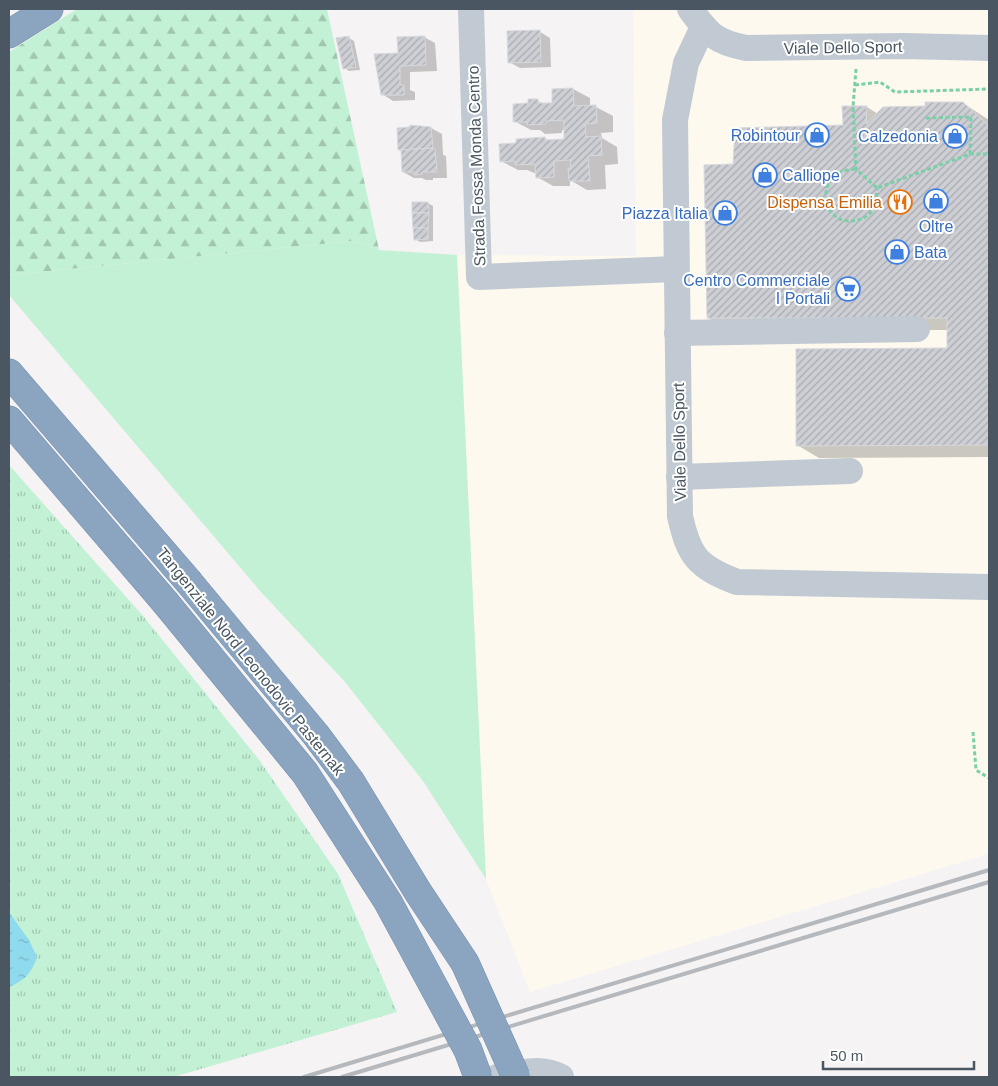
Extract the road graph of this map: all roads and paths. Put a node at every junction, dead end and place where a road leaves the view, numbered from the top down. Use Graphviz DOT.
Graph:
graph roads {
  1 [pos="50,9"];
  2 [pos="471,9"];
  3 [pos="696,15"];
  4 [pos="9,34"];
  5 [pos="856,46"];
  6 [pos="989,48"];
  7 [pos="855,85"];
  8 [pos="989,89"];
  9 [pos="926,118"];
  10 [pos="970,154"];
  11 [pos="989,154"];
  12 [pos="856,169"];
  13 [pos="876,188"];
  14 [pos="676,269"];
  15 [pos="917,329"];
  16 [pos="677,333"];
  17 [pos="9,373"];
  18 [pos="9,420"];
  19 [pos="850,471"];
  20 [pos="679,477"];
  21 [pos="989,587"];
  22 [pos="973,732"];
  23 [pos="989,778"];
  24 [pos="478,1077"];
  25 [pos="497,1077"];
  26 [pos="516,1077"];
  27 [pos="561,1077"];
  1 -- 4 [label="highway"];
  2 -- 14 [label="street, Strada Fossa Monda Centro"];
  3 -- 5 [label="street, Viale Dello Sport"];
  3 -- 14 [label="street, Viale Dello Sport"];
  5 -- 6 [label="street, Viale Dello Sport"];
  5 -- 7 [label="path"];
  7 -- 8 [label="path"];
  7 -- 12 [label="path"];
  9 -- 10 [label="path"];
  10 -- 11 [label="path"];
  10 -- 13 [label="path"];
  12 -- 13 [label="path"];
  12 -- 13 [label="path"];
  14 -- 16 [label="street, Viale Dello Sport"];
  15 -- 16 [label="street"];
  16 -- 20 [label="street, Viale Dello Sport"];
  17 -- 26 [label="highway, Tangenziale Nord Leonodovic Pasternak, bridge"];
  18 -- 24 [label="highway, Tangenziale Nord Leonodovic Pasternak, bridge"];
  19 -- 20 [label="street"];
  20 -- 21 [label="street, Viale Dello Sport"];
  22 -- 23 [label="path"];
  25 -- 27 [label="street"];
}
